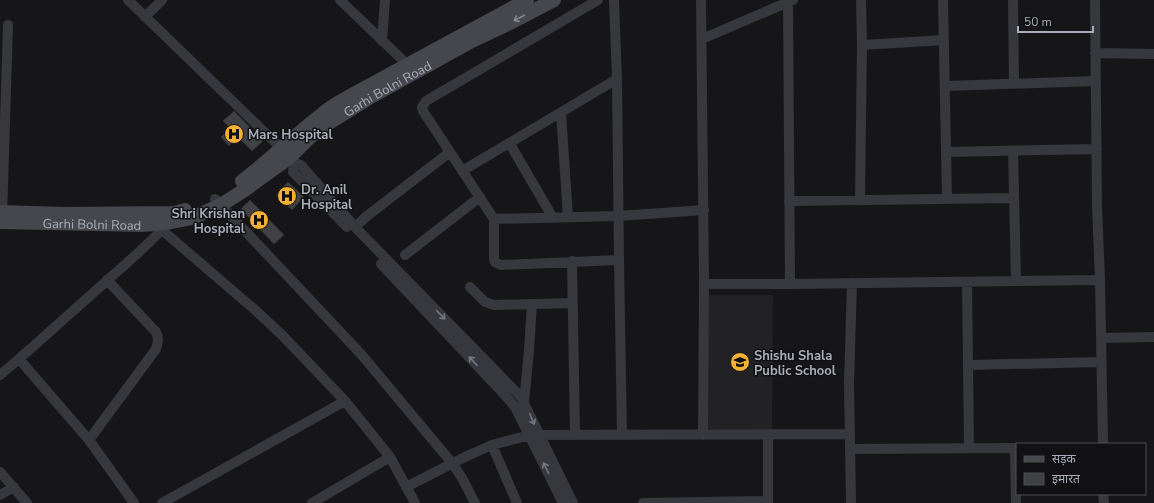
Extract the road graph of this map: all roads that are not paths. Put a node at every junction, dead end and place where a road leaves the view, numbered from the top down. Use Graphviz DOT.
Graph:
graph roads {
  1 [pos="128,0"];
  2 [pos="162,0"];
  3 [pos="340,0"];
  4 [pos="385,0"];
  5 [pos="528,0"];
  6 [pos="554,0"];
  7 [pos="598,0"];
  8 [pos="614,0"];
  9 [pos="701,0"];
  10 [pos="860,0"];
  11 [pos="943,0"];
  12 [pos="1012,0"];
  13 [pos="1095,0"];
  14 [pos="790,1"];
  15 [pos="145,17"];
  16 [pos="8,25"];
  17 [pos="702,40"];
  18 [pos="944,40"];
  19 [pos="382,41"];
  20 [pos="862,45"];
  21 [pos="1095,53"];
  22 [pos="1154,54"];
  23 [pos="411,68"];
  24 [pos="617,79"];
  25 [pos="1096,81"];
  26 [pos="1014,83"];
  27 [pos="945,86"];
  28 [pos="562,113"];
  29 [pos="510,144"];
  30 [pos="1097,150"];
  31 [pos="1013,151"];
  32 [pos="450,152"];
  33 [pos="946,152"];
  34 [pos="289,156"];
  35 [pos="462,172"];
  36 [pos="480,197"];
  37 [pos="947,198"];
  38 [pos="1014,198"];
  39 [pos="860,200"];
  40 [pos="218,202"];
  41 [pos="788,202"];
  42 [pos="704,210"];
  43 [pos="618,216"];
  44 [pos="1,217"];
  45 [pos="568,217"];
  46 [pos="554,218"];
  47 [pos="494,219"];
  48 [pos="167,222"];
  49 [pos="355,227"];
  50 [pos="406,255"];
  51 [pos="619,260"];
  52 [pos="572,261"];
  53 [pos="107,280"];
  54 [pos="1100,280"];
  55 [pos="1016,281"];
  56 [pos="968,282"];
  57 [pos="852,283"];
  58 [pos="704,284"];
  59 [pos="790,284"];
  60 [pos="470,287"];
  61 [pos="572,303"];
  62 [pos="532,304"];
  63 [pos="1154,337"];
  64 [pos="1100,338"];
  65 [pos="19,360"];
  66 [pos="1101,362"];
  67 [pos="968,365"];
  68 [pos="0,375"];
  69 [pos="345,401"];
  70 [pos="524,403"];
  71 [pos="768,434"];
  72 [pos="850,434"];
  73 [pos="534,435"];
  74 [pos="575,435"];
  75 [pos="622,435"];
  76 [pos="703,435"];
  77 [pos="89,440"];
  78 [pos="1103,443"];
  79 [pos="492,445"];
  80 [pos="969,448"];
  81 [pos="1016,448"];
  82 [pos="850,449"];
  83 [pos="390,457"];
  84 [pos="452,463"];
  85 [pos="0,472"];
  86 [pos="14,486"];
  87 [pos="406,487"];
  88 [pos="0,495"];
  89 [pos="323,500"];
  90 [pos="768,502"];
  91 [pos="27,503"];
  92 [pos="134,503"];
  93 [pos="162,503"];
  94 [pos="312,503"];
  95 [pos="415,503"];
  96 [pos="475,503"];
  97 [pos="517,503"];
  98 [pos="563,503"];
  99 [pos="573,503"];
  100 [pos="643,503"];
  101 [pos="675,503"];
  102 [pos="851,503"];
  103 [pos="1016,503"];
  1 -- 15 [label="street"];
  2 -- 15 [label="street"];
  3 -- 19 [label="street"];
  4 -- 19 [label="street"];
  5 -- 23 [label="main road, Garhi Bolni Road"];
  6 -- 23 [label="main road, Garhi Bolni Road, one-way"];
  7 -- 32 [label="street"];
  8 -- 24 [label="street"];
  9 -- 17 [label="street"];
  10 -- 20 [label="street"];
  11 -- 18 [label="street"];
  12 -- 26 [label="street"];
  13 -- 21 [label="street"];
  14 -- 17 [label="street"];
  14 -- 41 [label="street"];
  15 -- 34 [label="street"];
  16 -- 44 [label="street"];
  17 -- 42 [label="street"];
  18 -- 20 [label="street"];
  18 -- 27 [label="street"];
  19 -- 23 [label="street"];
  20 -- 39 [label="street"];
  21 -- 22 [label="street"];
  21 -- 25 [label="street"];
  23 -- 34 [label="main road, Garhi Bolni Road"];
  24 -- 28 [label="street"];
  24 -- 43 [label="street"];
  25 -- 26 [label="street"];
  25 -- 30 [label="street"];
  26 -- 27 [label="street"];
  27 -- 33 [label="street"];
  28 -- 29 [label="street"];
  28 -- 45 [label="street"];
  29 -- 35 [label="street"];
  29 -- 46 [label="street"];
  30 -- 31 [label="street"];
  30 -- 54 [label="street"];
  31 -- 33 [label="street"];
  31 -- 38 [label="street"];
  32 -- 35 [label="street"];
  32 -- 49 [label="street"];
  33 -- 37 [label="street"];
  34 -- 40 [label="main road, Garhi Bolni Road"];
  34 -- 49 [label="street"];
  73 -- 34 [label="street, one-way"];
  35 -- 36 [label="street"];
  36 -- 47 [label="street"];
  36 -- 50 [label="street"];
  37 -- 38 [label="street"];
  37 -- 39 [label="street"];
  38 -- 55 [label="street"];
  39 -- 41 [label="street"];
  40 -- 48 [label="main road, Garhi Bolni Road"];
  40 -- 84 [label="street"];
  41 -- 59 [label="street"];
  42 -- 43 [label="street"];
  42 -- 58 [label="street"];
  43 -- 45 [label="street"];
  43 -- 51 [label="street"];
  44 -- 48 [label="main road, Garhi Bolni Road"];
  45 -- 46 [label="street"];
  46 -- 47 [label="street"];
  47 -- 52 [label="street"];
  48 -- 53 [label="street"];
  48 -- 69 [label="street"];
  49 -- 70 [label="street, one-way"];
  51 -- 52 [label="street"];
  51 -- 75 [label="street"];
  52 -- 61 [label="street"];
  53 -- 65 [label="street"];
  53 -- 77 [label="street"];
  54 -- 55 [label="street"];
  54 -- 64 [label="street"];
  55 -- 56 [label="street"];
  56 -- 57 [label="street"];
  56 -- 67 [label="street"];
  57 -- 59 [label="street"];
  57 -- 72 [label="street"];
  58 -- 59 [label="street"];
  58 -- 76 [label="street"];
  60 -- 62 [label="street"];
  61 -- 62 [label="street"];
  61 -- 74 [label="street"];
  62 -- 70 [label="street"];
  63 -- 64 [label="street"];
  64 -- 66 [label="street"];
  65 -- 68 [label="street"];
  65 -- 77 [label="street"];
  66 -- 67 [label="street"];
  66 -- 78 [label="street"];
  67 -- 80 [label="street"];
  69 -- 83 [label="street"];
  69 -- 93 [label="street"];
  70 -- 73 [label="street, one-way"];
  71 -- 72 [label="street"];
  71 -- 76 [label="street"];
  71 -- 90 [label="street"];
  72 -- 82 [label="street"];
  73 -- 74 [label="street"];
  73 -- 79 [label="street"];
  98 -- 73 [label="street, one-way"];
  73 -- 99 [label="street"];
  74 -- 75 [label="street"];
  75 -- 76 [label="street"];
  77 -- 92 [label="street"];
  79 -- 84 [label="street"];
  79 -- 97 [label="street"];
  80 -- 81 [label="street"];
  80 -- 82 [label="street"];
  81 -- 103 [label="street"];
  82 -- 102 [label="street"];
  83 -- 87 [label="street"];
  83 -- 89 [label="street"];
  84 -- 87 [label="street"];
  84 -- 96 [label="street"];
  85 -- 86 [label="street"];
  86 -- 88 [label="street"];
  86 -- 91 [label="street"];
  87 -- 95 [label="street"];
  89 -- 94 [label="street"];
  90 -- 101 [label="street"];
  100 -- 101 [label="street"];
}
